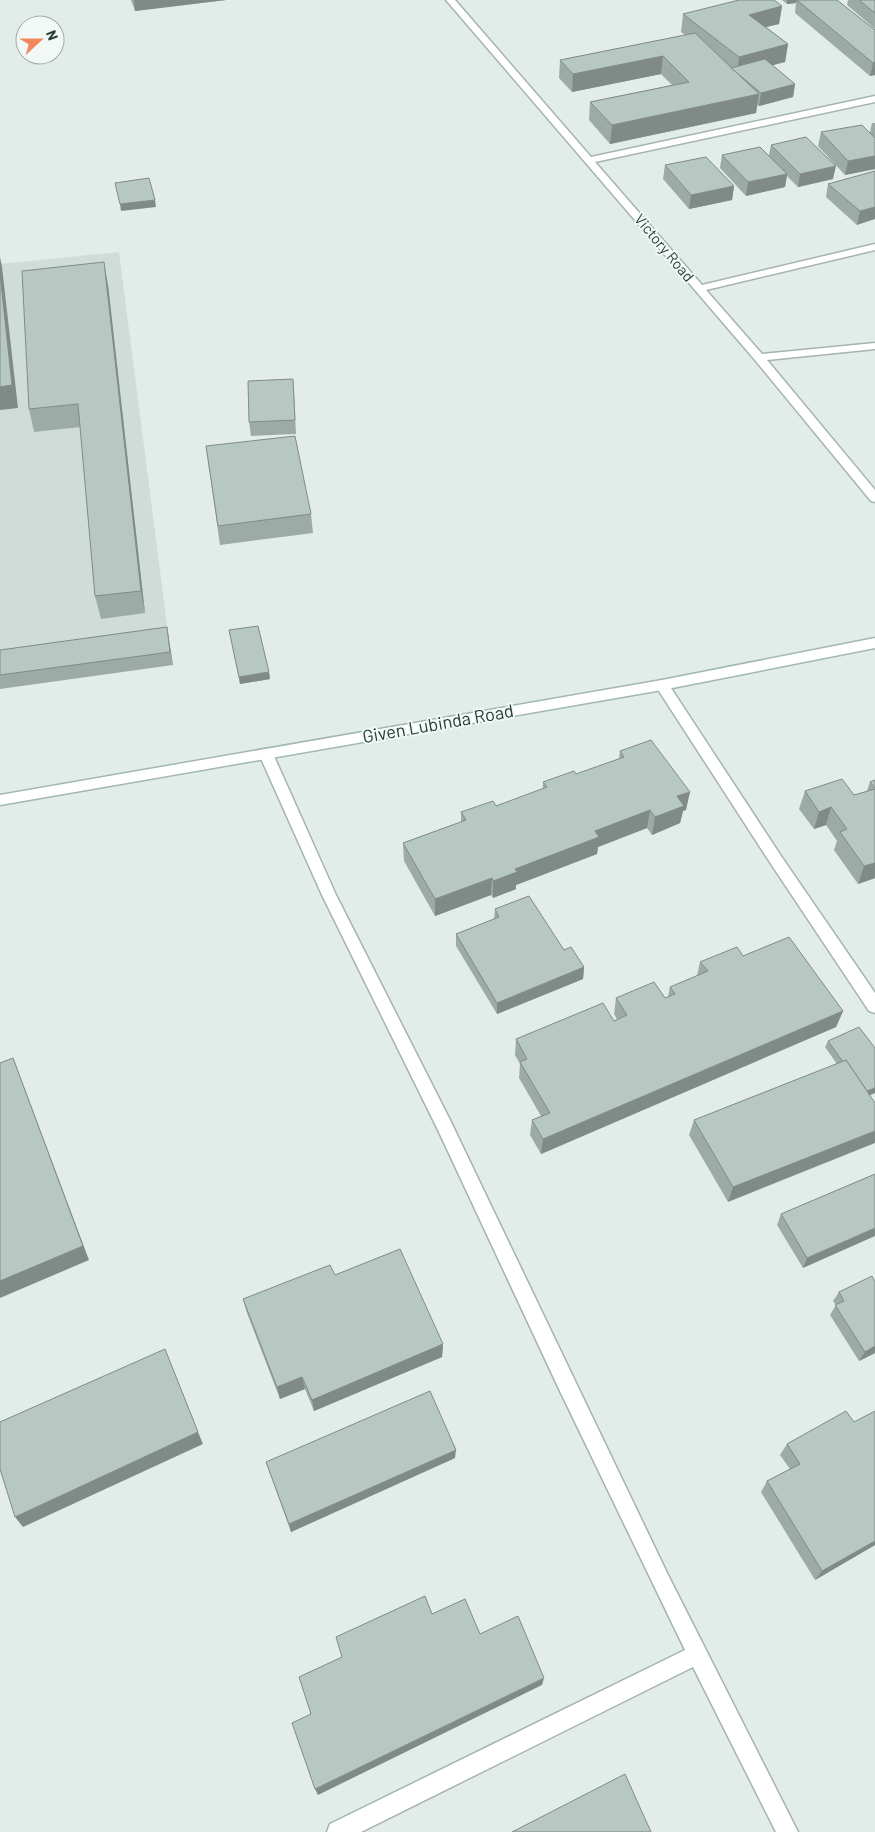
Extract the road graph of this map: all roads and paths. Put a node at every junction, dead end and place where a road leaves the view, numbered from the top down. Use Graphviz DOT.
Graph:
graph roads {
  1 [pos="450,0"];
  2 [pos="875,99"];
  3 [pos="589,160"];
  4 [pos="875,247"];
  5 [pos="698,289"];
  6 [pos="875,346"];
  7 [pos="760,358"];
  8 [pos="875,498"];
  9 [pos="875,643"];
  10 [pos="662,685"];
  11 [pos="266,754"];
  12 [pos="0,800"];
  13 [pos="875,1006"];
  14 [pos="698,1654"];
  15 [pos="338,1832"];
  16 [pos="787,1832"];
  1 -- 3 [label="street, Victory Road"];
  2 -- 3 [label="street"];
  3 -- 5 [label="street, Victory Road"];
  4 -- 5 [label="street"];
  5 -- 7 [label="street, Victory Road"];
  6 -- 7 [label="street"];
  7 -- 8 [label="street, Victory Road"];
  9 -- 10 [label="street, Given Lubinda Road"];
  10 -- 11 [label="street, Given Lubinda Road"];
  10 -- 13 [label="street"];
  11 -- 12 [label="street, Given Lubinda Road"];
  11 -- 14 [label="street"];
  14 -- 15 [label="street"];
  14 -- 16 [label="street"];
}
